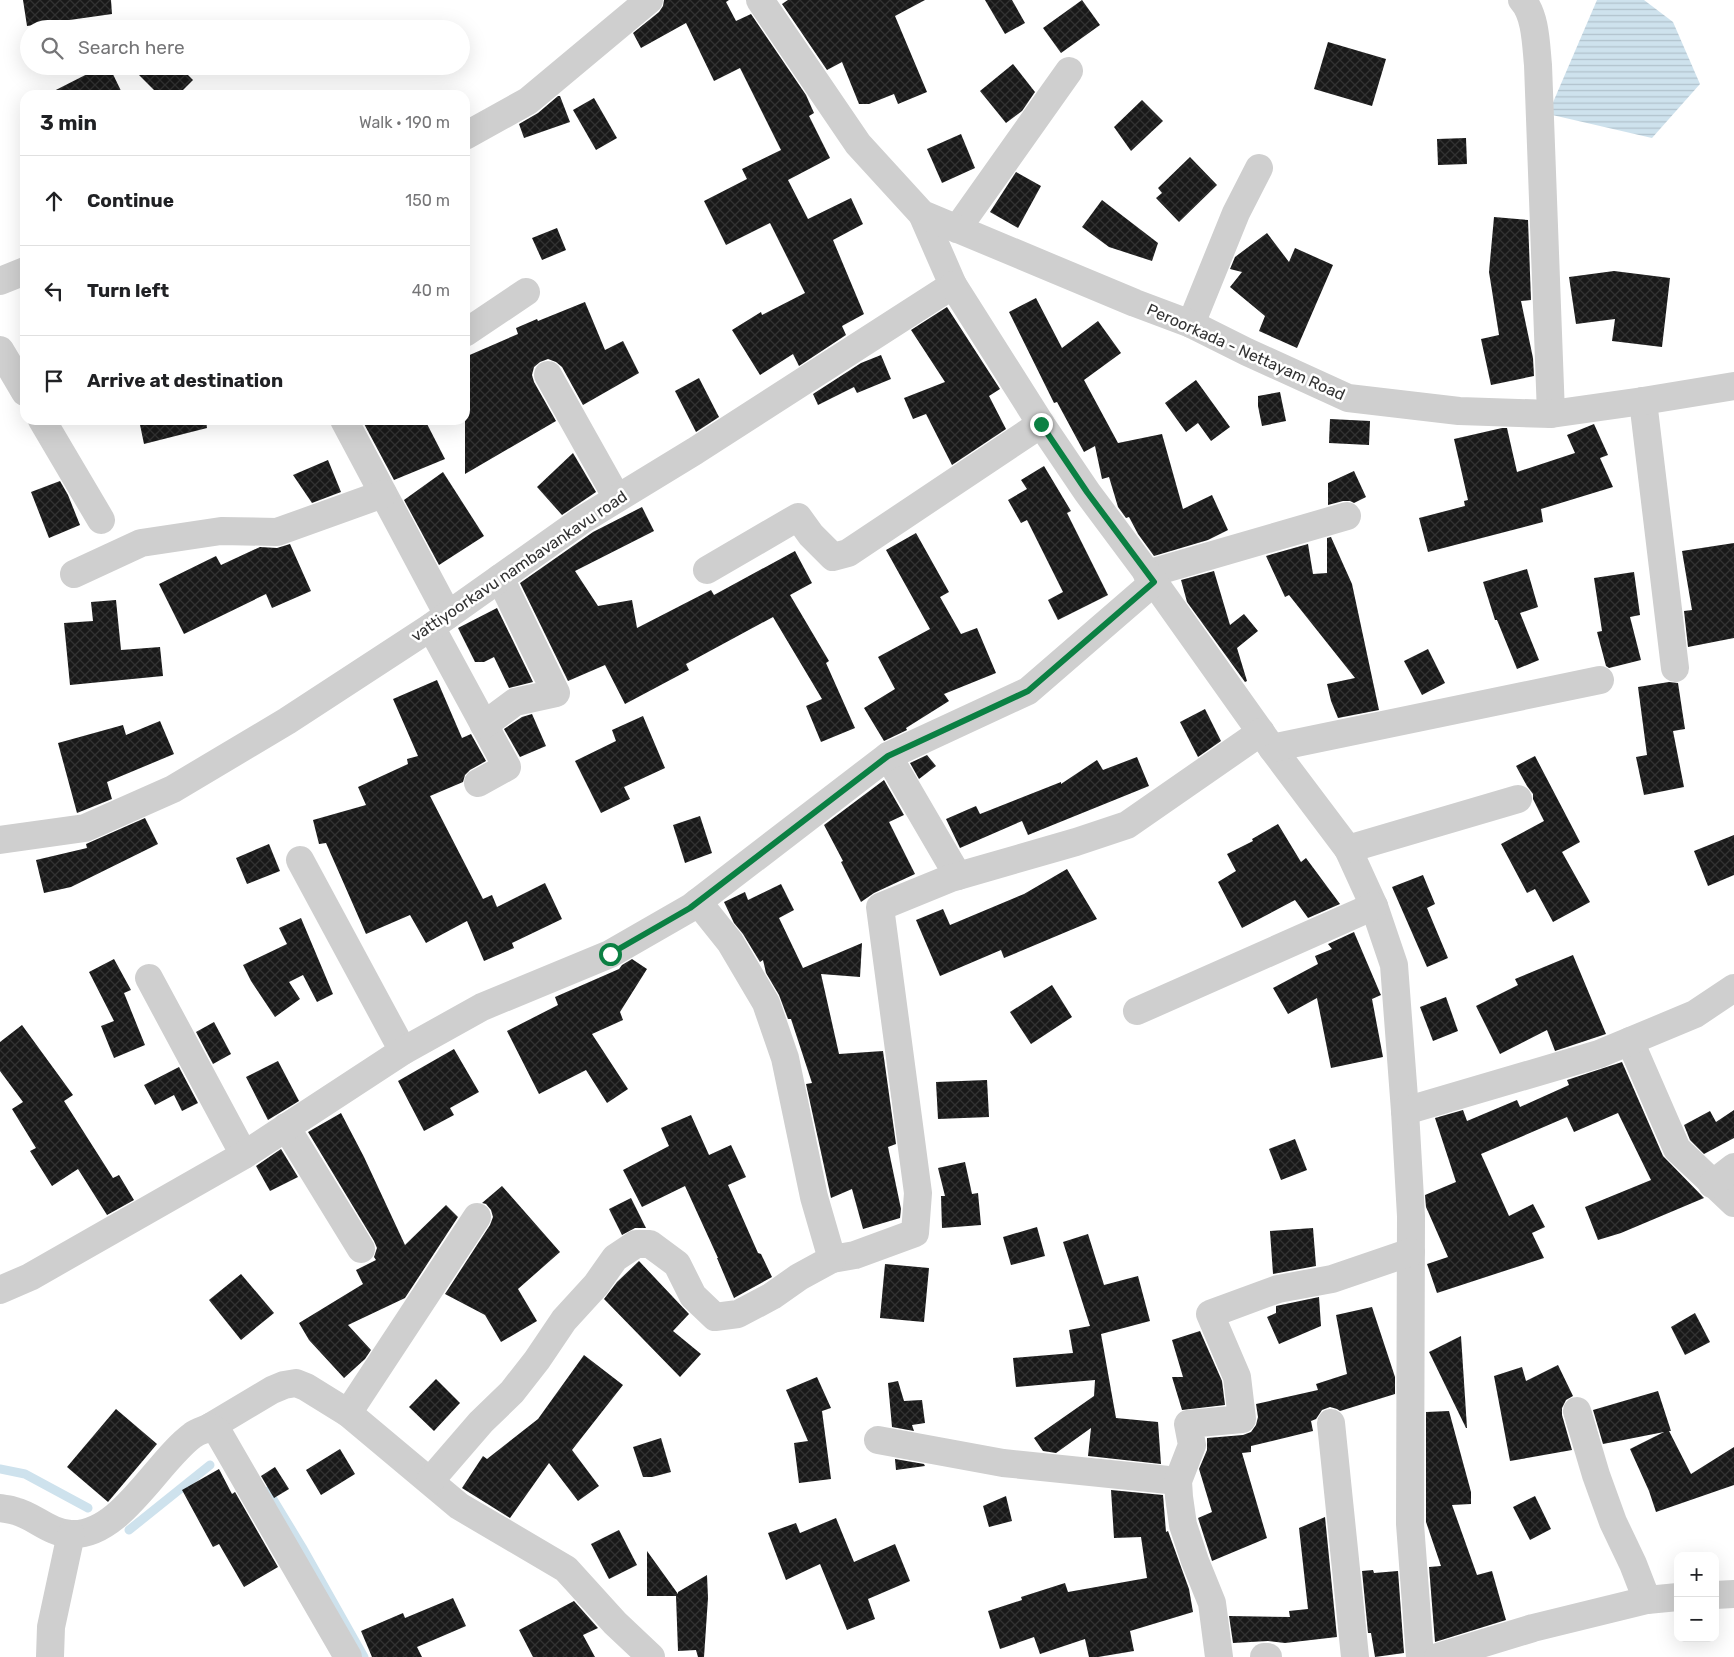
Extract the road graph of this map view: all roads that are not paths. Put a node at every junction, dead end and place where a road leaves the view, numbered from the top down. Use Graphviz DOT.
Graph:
graph roads {
  1 [pos="649,0"];
  2 [pos="760,0"];
  3 [pos="1522,0"];
  4 [pos="1068,71"];
  5 [pos="470,133"];
  6 [pos="1259,168"];
  7 [pos="922,214"];
  8 [pos="957,230"];
  9 [pos="20,273"];
  10 [pos="0,281"];
  11 [pos="953,285"];
  12 [pos="526,292"];
  13 [pos="1191,324"];
  14 [pos="470,330"];
  15 [pos="0,350"];
  16 [pos="548,375"];
  17 [pos="20,384"];
  18 [pos="1734,386"];
  19 [pos="1643,402"];
  20 [pos="1551,414"];
  21 [pos="1041,424"];
  22 [pos="45,425"];
  23 [pos="347,425"];
  24 [pos="383,494"];
  25 [pos="618,498"];
  26 [pos="1347,516"];
  27 [pos="101,520"];
  28 [pos="707,570"];
  29 [pos="74,574"];
  30 [pos="500,578"];
  31 [pos="1150,578"];
  32 [pos="439,621"];
  33 [pos="1675,668"];
  34 [pos="1600,680"];
  35 [pos="484,725"];
  36 [pos="1266,740"];
  37 [pos="888,756"];
  38 [pos="478,782"];
  39 [pos="1518,799"];
  40 [pos="0,840"];
  41 [pos="1348,849"];
  42 [pos="300,860"];
  43 [pos="958,876"];
  44 [pos="698,902"];
  45 [pos="1374,906"];
  46 [pos="149,978"];
  47 [pos="1734,988"];
  48 [pos="1137,1011"];
  49 [pos="1630,1041"];
  50 [pos="403,1050"];
  51 [pos="1405,1111"];
  52 [pos="286,1127"];
  53 [pos="244,1155"];
  54 [pos="1734,1167"];
  55 [pos="1712,1184"];
  56 [pos="1734,1203"];
  57 [pos="477,1217"];
  58 [pos="361,1249"];
  59 [pos="1411,1252"];
  60 [pos="832,1259"];
  61 [pos="0,1290"];
  62 [pos="1577,1411"];
  63 [pos="348,1413"];
  64 [pos="1331,1423"];
  65 [pos="210,1427"];
  66 [pos="878,1440"];
  67 [pos="1178,1481"];
  68 [pos="430,1482"];
  69 [pos="0,1508"];
  70 [pos="71,1534"];
  71 [pos="1734,1594"];
  72 [pos="1719,1595"];
  73 [pos="1674,1598"];
  74 [pos="1647,1600"];
  75 [pos="1475,1652"];
  76 [pos="50,1657"];
  77 [pos="348,1657"];
  78 [pos="651,1657"];
  79 [pos="1219,1657"];
  80 [pos="1264,1657"];
  81 [pos="1268,1657"];
  82 [pos="1355,1657"];
  83 [pos="1420,1657"];
  84 [pos="1438,1657"];
  1 -- 5 [label="street"];
  2 -- 7 [label="street, Peroorkada - Nettayam Road"];
  3 -- 20 [label="street"];
  4 -- 8 [label="street"];
  6 -- 13 [label="street"];
  7 -- 8 [label="street, Peroorkada - Nettayam Road"];
  7 -- 11 [label="street"];
  8 -- 13 [label="street, Peroorkada - Nettayam Road"];
  9 -- 10 [label="street"];
  11 -- 21 [label="street"];
  11 -- 25 [label="street, vattiyoorkavu nambavankavu road"];
  12 -- 14 [label="street"];
  13 -- 20 [label="street, Peroorkada - Nettayam Road"];
  15 -- 17 [label="street"];
  16 -- 25 [label="street"];
  18 -- 19 [label="street, Peroorkada - Nettayam Road"];
  19 -- 20 [label="street, Peroorkada - Nettayam Road"];
  19 -- 33 [label="street"];
  21 -- 28 [label="street"];
  21 -- 31 [label="street"];
  22 -- 27 [label="street"];
  23 -- 24 [label="street"];
  24 -- 29 [label="street"];
  24 -- 32 [label="street"];
  25 -- 30 [label="street, vattiyoorkavu nambavankavu road"];
  26 -- 31 [label="street"];
  30 -- 32 [label="street, vattiyoorkavu nambavankavu road"];
  30 -- 35 [label="street"];
  31 -- 36 [label="street"];
  31 -- 37 [label="street"];
  32 -- 35 [label="street"];
  32 -- 40 [label="street, vattiyoorkavu nambavankavu road"];
  34 -- 36 [label="street"];
  35 -- 38 [label="street"];
  36 -- 41 [label="street"];
  36 -- 43 [label="street"];
  37 -- 43 [label="street"];
  37 -- 44 [label="street"];
  39 -- 41 [label="street"];
  41 -- 45 [label="street"];
  42 -- 50 [label="street"];
  43 -- 60 [label="street"];
  44 -- 50 [label="street"];
  44 -- 60 [label="street"];
  45 -- 48 [label="street"];
  45 -- 51 [label="street"];
  46 -- 53 [label="street"];
  47 -- 49 [label="street"];
  49 -- 51 [label="street"];
  49 -- 55 [label="street"];
  50 -- 52 [label="street"];
  51 -- 59 [label="street"];
  52 -- 53 [label="street"];
  52 -- 58 [label="street"];
  53 -- 61 [label="street"];
  54 -- 55 [label="street"];
  55 -- 56 [label="street"];
  57 -- 63 [label="street"];
  59 -- 67 [label="street"];
  59 -- 83 [label="street"];
  60 -- 68 [label="street"];
  62 -- 74 [label="street"];
  63 -- 65 [label="street"];
  63 -- 68 [label="street"];
  64 -- 82 [label="street"];
  65 -- 70 [label="street"];
  65 -- 77 [label="street"];
  66 -- 67 [label="street"];
  67 -- 79 [label="street"];
  68 -- 78 [label="street"];
  69 -- 70 [label="street"];
  70 -- 76 [label="street"];
  71 -- 72 [label="street"];
  73 -- 74 [label="street"];
  74 -- 75 [label="street"];
  75 -- 84 [label="street"];
  80 -- 81 [label="street"];
}
